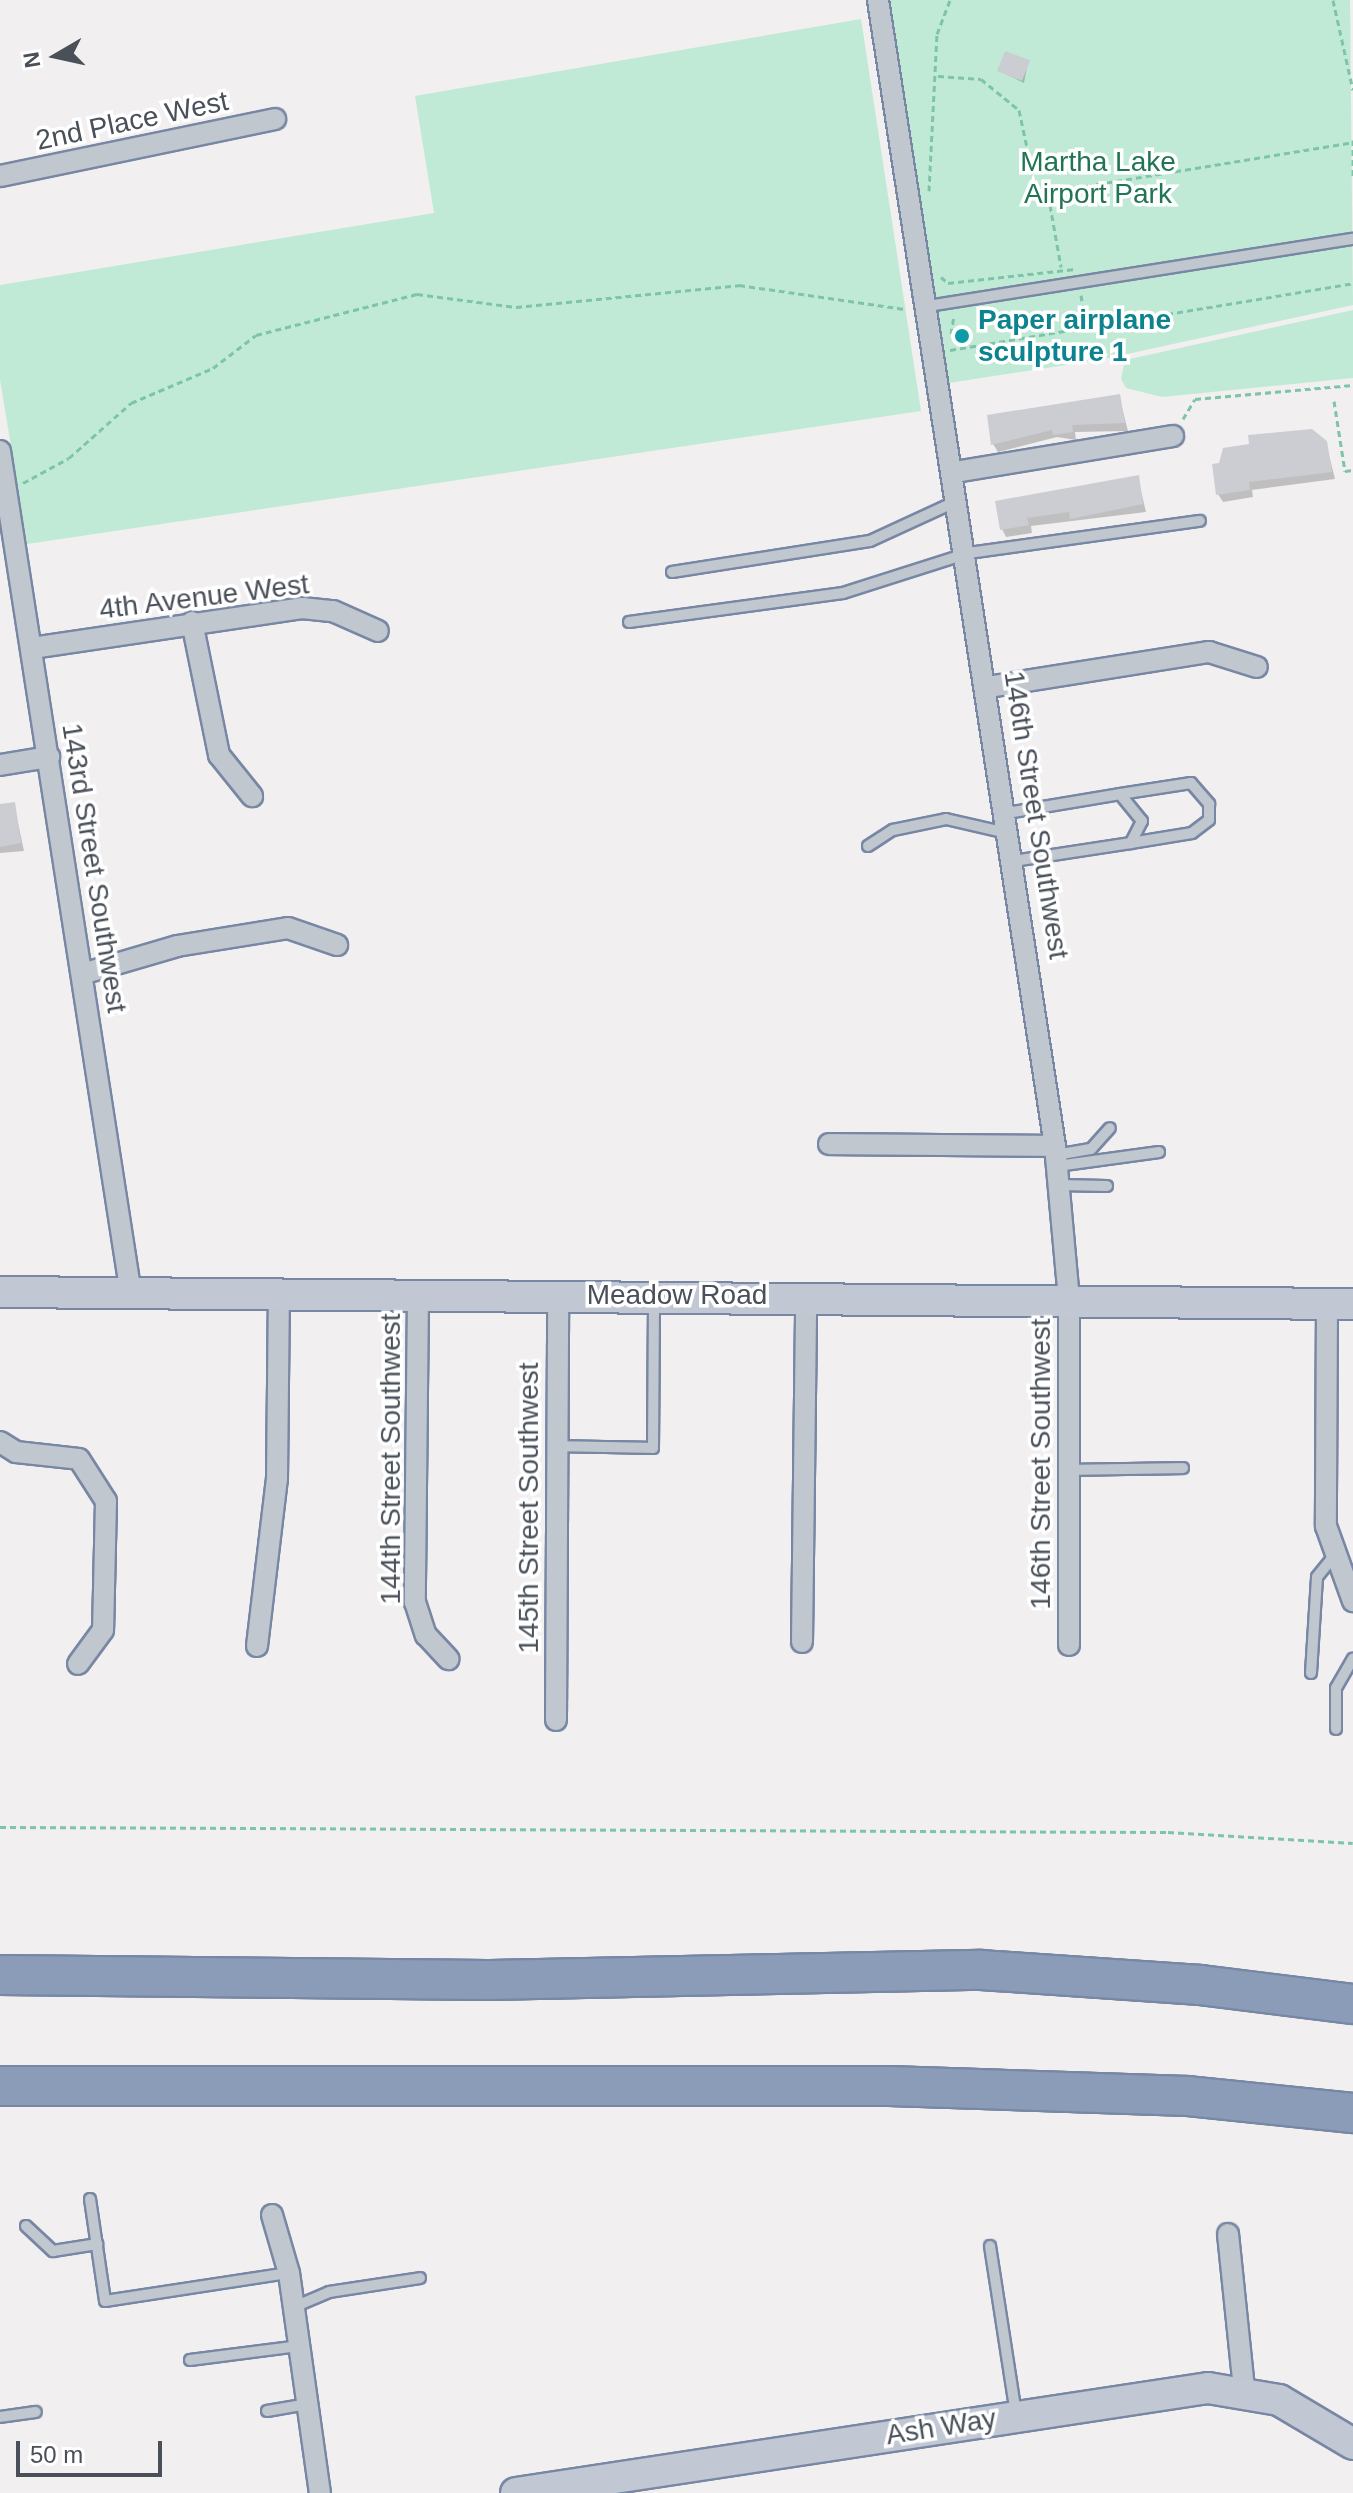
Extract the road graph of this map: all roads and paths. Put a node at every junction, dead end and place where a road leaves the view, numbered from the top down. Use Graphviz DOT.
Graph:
graph roads {
  1 [pos="878,0"];
  2 [pos="950,0"];
  3 [pos="1333,0"];
  4 [pos="938,76"];
  5 [pos="1353,90"];
  6 [pos="275,119"];
  7 [pos="1353,141"];
  8 [pos="0,176"];
  9 [pos="1353,176"];
  10 [pos="1037,194"];
  11 [pos="929,201"];
  12 [pos="1353,239"];
  13 [pos="935,263"];
  14 [pos="1061,267"];
  15 [pos="1079,283"];
  16 [pos="1353,283"];
  17 [pos="928,306"];
  18 [pos="1086,327"];
  19 [pos="935,351"];
  20 [pos="1353,385"];
  21 [pos="1334,401"];
  22 [pos="1173,436"];
  23 [pos="0,451"];
  24 [pos="1353,470"];
  25 [pos="955,472"];
  26 [pos="7,492"];
  27 [pos="959,500"];
  28 [pos="1200,521"];
  29 [pos="968,553"];
  30 [pos="672,572"];
  31 [pos="192,622"];
  32 [pos="629,622"];
  33 [pos="378,631"];
  34 [pos="32,648"];
  35 [pos="1257,667"];
  36 [pos="988,687"];
  37 [pos="49,757"];
  38 [pos="0,765"];
  39 [pos="1120,794"];
  40 [pos="252,796"];
  41 [pos="1008,823"];
  42 [pos="1131,843"];
  43 [pos="868,846"];
  44 [pos="1013,861"];
  45 [pos="337,945"];
  46 [pos="82,974"];
  47 [pos="1110,1128"];
  48 [pos="829,1144"];
  49 [pos="1159,1152"];
  50 [pos="1057,1163"];
  51 [pos="1107,1186"];
  52 [pos="0,1292"];
  53 [pos="131,1294"];
  54 [pos="654,1294"];
  55 [pos="279,1295"];
  56 [pos="558,1295"];
  57 [pos="418,1296"];
  58 [pos="806,1296"];
  59 [pos="1069,1300"];
  60 [pos="1340,1304"];
  61 [pos="0,1444"];
  62 [pos="557,1446"];
  63 [pos="1183,1468"];
  64 [pos="1069,1470"];
  65 [pos="1335,1555"];
  66 [pos="1353,1601"];
  67 [pos="802,1642"];
  68 [pos="1069,1645"];
  69 [pos="257,1646"];
  70 [pos="448,1659"];
  71 [pos="1353,1659"];
  72 [pos="78,1664"];
  73 [pos="1311,1673"];
  74 [pos="556,1720"];
  75 [pos="1336,1729"];
  76 [pos="0,1827"];
  77 [pos="1353,1843"];
  78 [pos="0,1975"];
  79 [pos="1353,2004"];
  80 [pos="0,2086"];
  81 [pos="1353,2113"];
  82 [pos="90,2199"];
  83 [pos="272,2215"];
  84 [pos="26,2226"];
  85 [pos="1228,2234"];
  86 [pos="97,2244"];
  87 [pos="990,2246"];
  88 [pos="289,2273"];
  89 [pos="420,2278"];
  90 [pos="294,2307"];
  91 [pos="300,2346"];
  92 [pos="190,2360"];
  93 [pos="1244,2390"];
  94 [pos="308,2404"];
  95 [pos="267,2411"];
  96 [pos="36,2412"];
  97 [pos="1017,2416"];
  98 [pos="0,2417"];
  99 [pos="1353,2444"];
  100 [pos="320,2493"];
  101 [pos="516,2493"];
  1 -- 17 [label="street, 146th Street Southwest"];
  2 -- 4 [label="path"];
  3 -- 5 [label="path"];
  4 -- 10 [label="path"];
  4 -- 11 [label="path"];
  6 -- 8 [label="street, 2nd Place West"];
  7 -- 9 [label="path"];
  7 -- 10 [label="path"];
  10 -- 14 [label="path"];
  12 -- 15 [label="lane"];
  13 -- 14 [label="path"];
  14 -- 15 [label="path"];
  15 -- 17 [label="lane"];
  15 -- 18 [label="path"];
  16 -- 18 [label="path"];
  17 -- 19 [label="street, 146th Street Southwest"];
  17 -- 26 [label="path"];
  18 -- 19 [label="path"];
  19 -- 25 [label="street, 146th Street Southwest"];
  20 -- 22 [label="path"];
  21 -- 24 [label="path"];
  22 -- 25 [label="street"];
  23 -- 26 [label="street, 143rd Street Southwest"];
  25 -- 27 [label="street, 146th Street Southwest"];
  26 -- 34 [label="street, 143rd Street Southwest"];
  27 -- 29 [label="street, 146th Street Southwest"];
  27 -- 30 [label="lane"];
  28 -- 29 [label="lane"];
  29 -- 32 [label="lane"];
  29 -- 36 [label="street, 146th Street Southwest"];
  31 -- 33 [label="street, 4th Avenue West"];
  31 -- 34 [label="street, 4th Avenue West"];
  31 -- 40 [label="street"];
  34 -- 37 [label="street, 143rd Street Southwest"];
  35 -- 36 [label="street"];
  36 -- 41 [label="street, 146th Street Southwest"];
  37 -- 38 [label="street"];
  37 -- 46 [label="street, 143rd Street Southwest"];
  39 -- 41 [label="lane"];
  39 -- 42 [label="lane"];
  39 -- 42 [label="lane"];
  41 -- 43 [label="lane"];
  41 -- 44 [label="street, 146th Street Southwest"];
  42 -- 44 [label="lane"];
  44 -- 50 [label="street, 146th Street Southwest"];
  45 -- 46 [label="street"];
  46 -- 53 [label="street, 143rd Street Southwest"];
  47 -- 50 [label="lane"];
  48 -- 50 [label="street"];
  49 -- 50 [label="lane"];
  50 -- 51 [label="lane"];
  50 -- 59 [label="street, 146th Street Southwest"];
  52 -- 53 [label="street, Meadow Road"];
  53 -- 55 [label="street, Meadow Road"];
  54 -- 56 [label="street, Meadow Road"];
  54 -- 58 [label="street, Meadow Road"];
  54 -- 62 [label="lane"];
  55 -- 57 [label="street, Meadow Road"];
  55 -- 69 [label="street"];
  56 -- 57 [label="street, Meadow Road"];
  56 -- 62 [label="street, 145th Street Southwest"];
  57 -- 70 [label="street, 144th Street Southwest"];
  58 -- 59 [label="street, Meadow Road"];
  58 -- 67 [label="street"];
  59 -- 60 [label="street, Meadow Road"];
  59 -- 64 [label="street, 146th Street Southwest"];
  60 -- 65 [label="street"];
  61 -- 72 [label="street"];
  62 -- 74 [label="street, 145th Street Southwest"];
  63 -- 64 [label="lane"];
  64 -- 68 [label="street, 146th Street Southwest"];
  65 -- 66 [label="street"];
  65 -- 73 [label="lane"];
  71 -- 75 [label="lane"];
  76 -- 77 [label="path"];
  78 -- 79 [label="highway"];
  80 -- 81 [label="highway"];
  82 -- 86 [label="lane"];
  83 -- 88 [label="street"];
  84 -- 86 [label="lane"];
  85 -- 93 [label="street"];
  86 -- 88 [label="lane"];
  87 -- 97 [label="lane"];
  88 -- 90 [label="street"];
  89 -- 90 [label="lane"];
  90 -- 91 [label="street"];
  91 -- 92 [label="lane"];
  91 -- 94 [label="street"];
  93 -- 97 [label="street, Ash Way"];
  93 -- 99 [label="street, Ash Way"];
  94 -- 95 [label="lane"];
  94 -- 100 [label="street"];
  96 -- 98 [label="lane"];
  97 -- 101 [label="street, Ash Way"];
}
